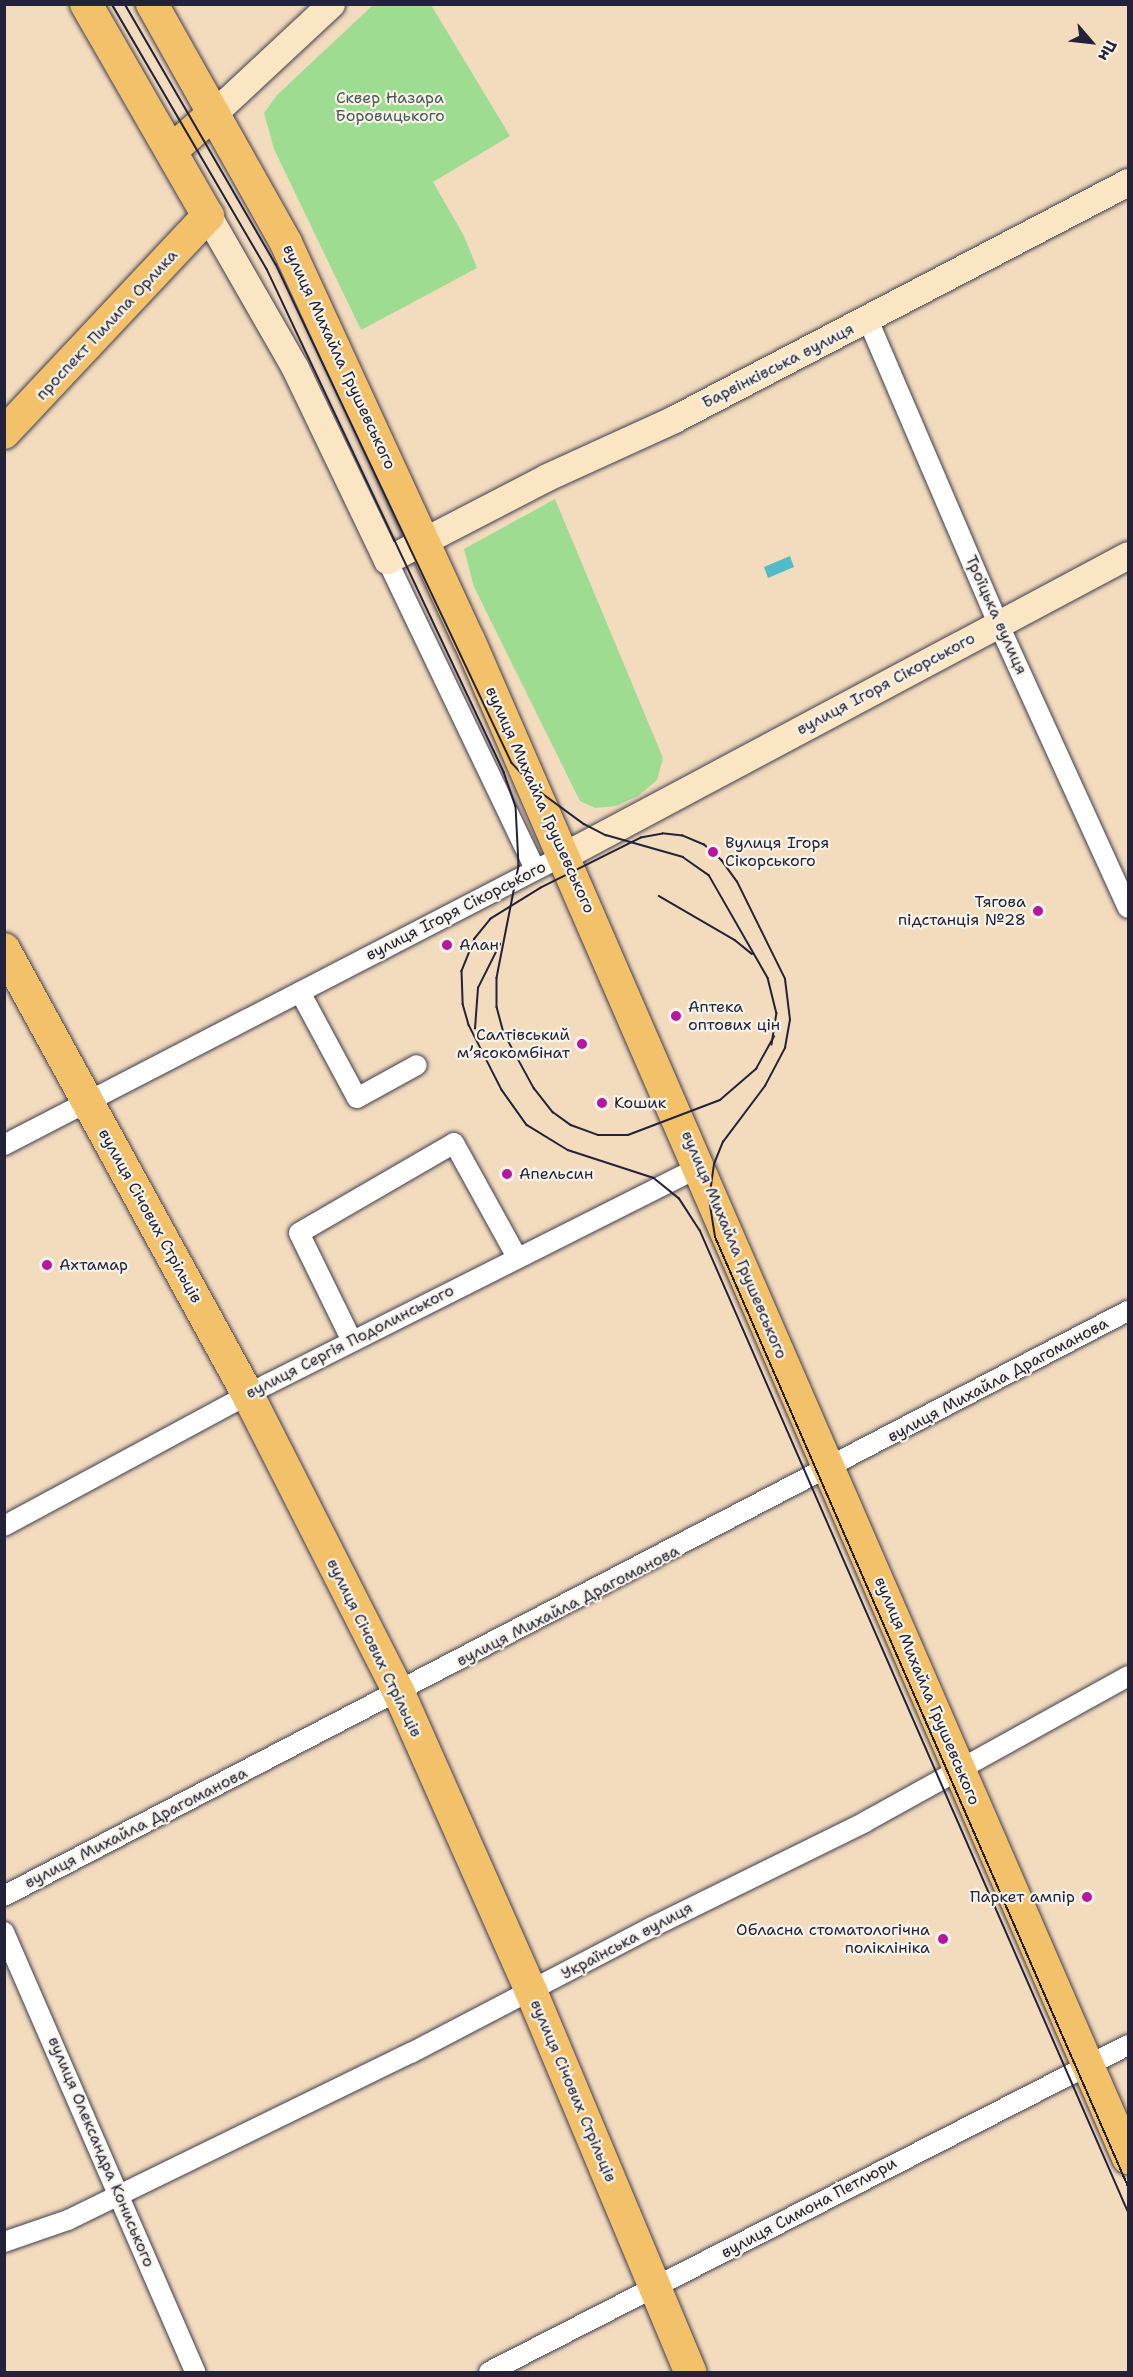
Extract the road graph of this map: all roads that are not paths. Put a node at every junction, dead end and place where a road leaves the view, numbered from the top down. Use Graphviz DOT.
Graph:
graph roads {
  1 [pos="86,4"];
  2 [pos="152,4"];
  3 [pos="331,4"];
  4 [pos="214,113"];
  5 [pos="171,151"];
  6 [pos="1128,182"];
  7 [pos="208,216"];
  8 [pos="868,320"];
  9 [pos="4,433"];
  10 [pos="423,542"];
  11 [pos="1128,555"];
  12 [pos="387,560"];
  13 [pos="998,623"];
  14 [pos="565,855"];
  15 [pos="535,869"];
  16 [pos="1128,908"];
  17 [pos="4,949"];
  18 [pos="300,992"];
  19 [pos="417,1065"];
  20 [pos="87,1101"];
  21 [pos="4,1144"];
  22 [pos="700,1167"];
  23 [pos="517,1257"];
  24 [pos="1128,1311"];
  25 [pos="352,1341"];
  26 [pos="248,1395"];
  27 [pos="830,1469"];
  28 [pos="4,1526"];
  29 [pos="1128,1676"];
  30 [pos="399,1693"];
  31 [pos="960,1767"];
  32 [pos="4,1896"];
  33 [pos="4,1932"];
  34 [pos="531,1991"];
  35 [pos="1128,2045"];
  36 [pos="1088,2065"];
  37 [pos="1128,2158"];
  38 [pos="120,2194"];
  39 [pos="4,2242"];
  40 [pos="655,2289"];
  41 [pos="195,2373"];
  42 [pos="489,2373"];
  43 [pos="690,2373"];
  1 -- 5 [label="main road"];
  2 -- 4 [label="main road, вулиця Михайла Грушевського"];
  3 -- 4 [label="street"];
  4 -- 5 [label="main road"];
  4 -- 10 [label="main road, вулиця Михайла Грушевського"];
  5 -- 7 [label="main road"];
  6 -- 8 [label="street, Барвінківська вулиця"];
  7 -- 9 [label="main road, проспект Пилипа Орлика"];
  7 -- 12 [label="street, вулиця Михайла Грушевського"];
  8 -- 10 [label="street, Барвінківська вулиця"];
  8 -- 13 [label="street, Троїцька вулиця"];
  10 -- 12 [label="street, Барвінківська вулиця"];
  10 -- 14 [label="main road, вулиця Михайла Грушевського"];
  11 -- 13 [label="street, вулиця Ігоря Сікорського"];
  12 -- 15 [label="street, вулиця Михайла Грушевського"];
  13 -- 14 [label="street, вулиця Ігоря Сікорського"];
  13 -- 16 [label="street, Троїцька вулиця"];
  14 -- 15 [label="street, вулиця Ігоря Сікорського"];
  14 -- 22 [label="main road, вулиця Михайла Грушевського"];
  15 -- 18 [label="street, вулиця Ігоря Сікорського"];
  17 -- 20 [label="main road, вулиця Січових Стрільців"];
  18 -- 19 [label="street"];
  18 -- 20 [label="street, вулиця Ігоря Сікорського"];
  20 -- 21 [label="street, вулиця Ігоря Сікорського"];
  20 -- 26 [label="main road, вулиця Січових Стрільців"];
  22 -- 23 [label="street, вулиця Сергія Подолинського"];
  22 -- 27 [label="main road, вулиця Михайла Грушевського"];
  23 -- 25 [label="street, вулиця Сергія Подолинського"];
  23 -- 25 [label="street"];
  24 -- 27 [label="street, вулиця Михайла Драгоманова"];
  25 -- 26 [label="street, вулиця Сергія Подолинського"];
  26 -- 28 [label="street, вулиця Сергія Подолинського"];
  26 -- 30 [label="main road, вулиця Січових Стрільців"];
  27 -- 30 [label="street, вулиця Михайла Драгоманова"];
  27 -- 31 [label="main road, вулиця Михайла Грушевського"];
  29 -- 31 [label="street, Українська вулиця"];
  30 -- 32 [label="street, вулиця Михайла Драгоманова"];
  30 -- 34 [label="main road, вулиця Січових Стрільців"];
  31 -- 34 [label="street, Українська вулиця"];
  31 -- 36 [label="main road, вулиця Михайла Грушевського"];
  33 -- 38 [label="street, вулиця Олександра Кониського"];
  34 -- 38 [label="street, Українська вулиця"];
  34 -- 40 [label="main road, вулиця Січових Стрільців"];
  35 -- 36 [label="street, вулиця Симона Петлюри"];
  36 -- 37 [label="main road, вулиця Михайла Грушевського"];
  36 -- 40 [label="street, вулиця Симона Петлюри"];
  38 -- 39 [label="street, Українська вулиця"];
  38 -- 41 [label="street, вулиця Олександра Кониського"];
  40 -- 42 [label="street, вулиця Симона Петлюри"];
  40 -- 43 [label="main road, вулиця Січових Стрільців"];
}
